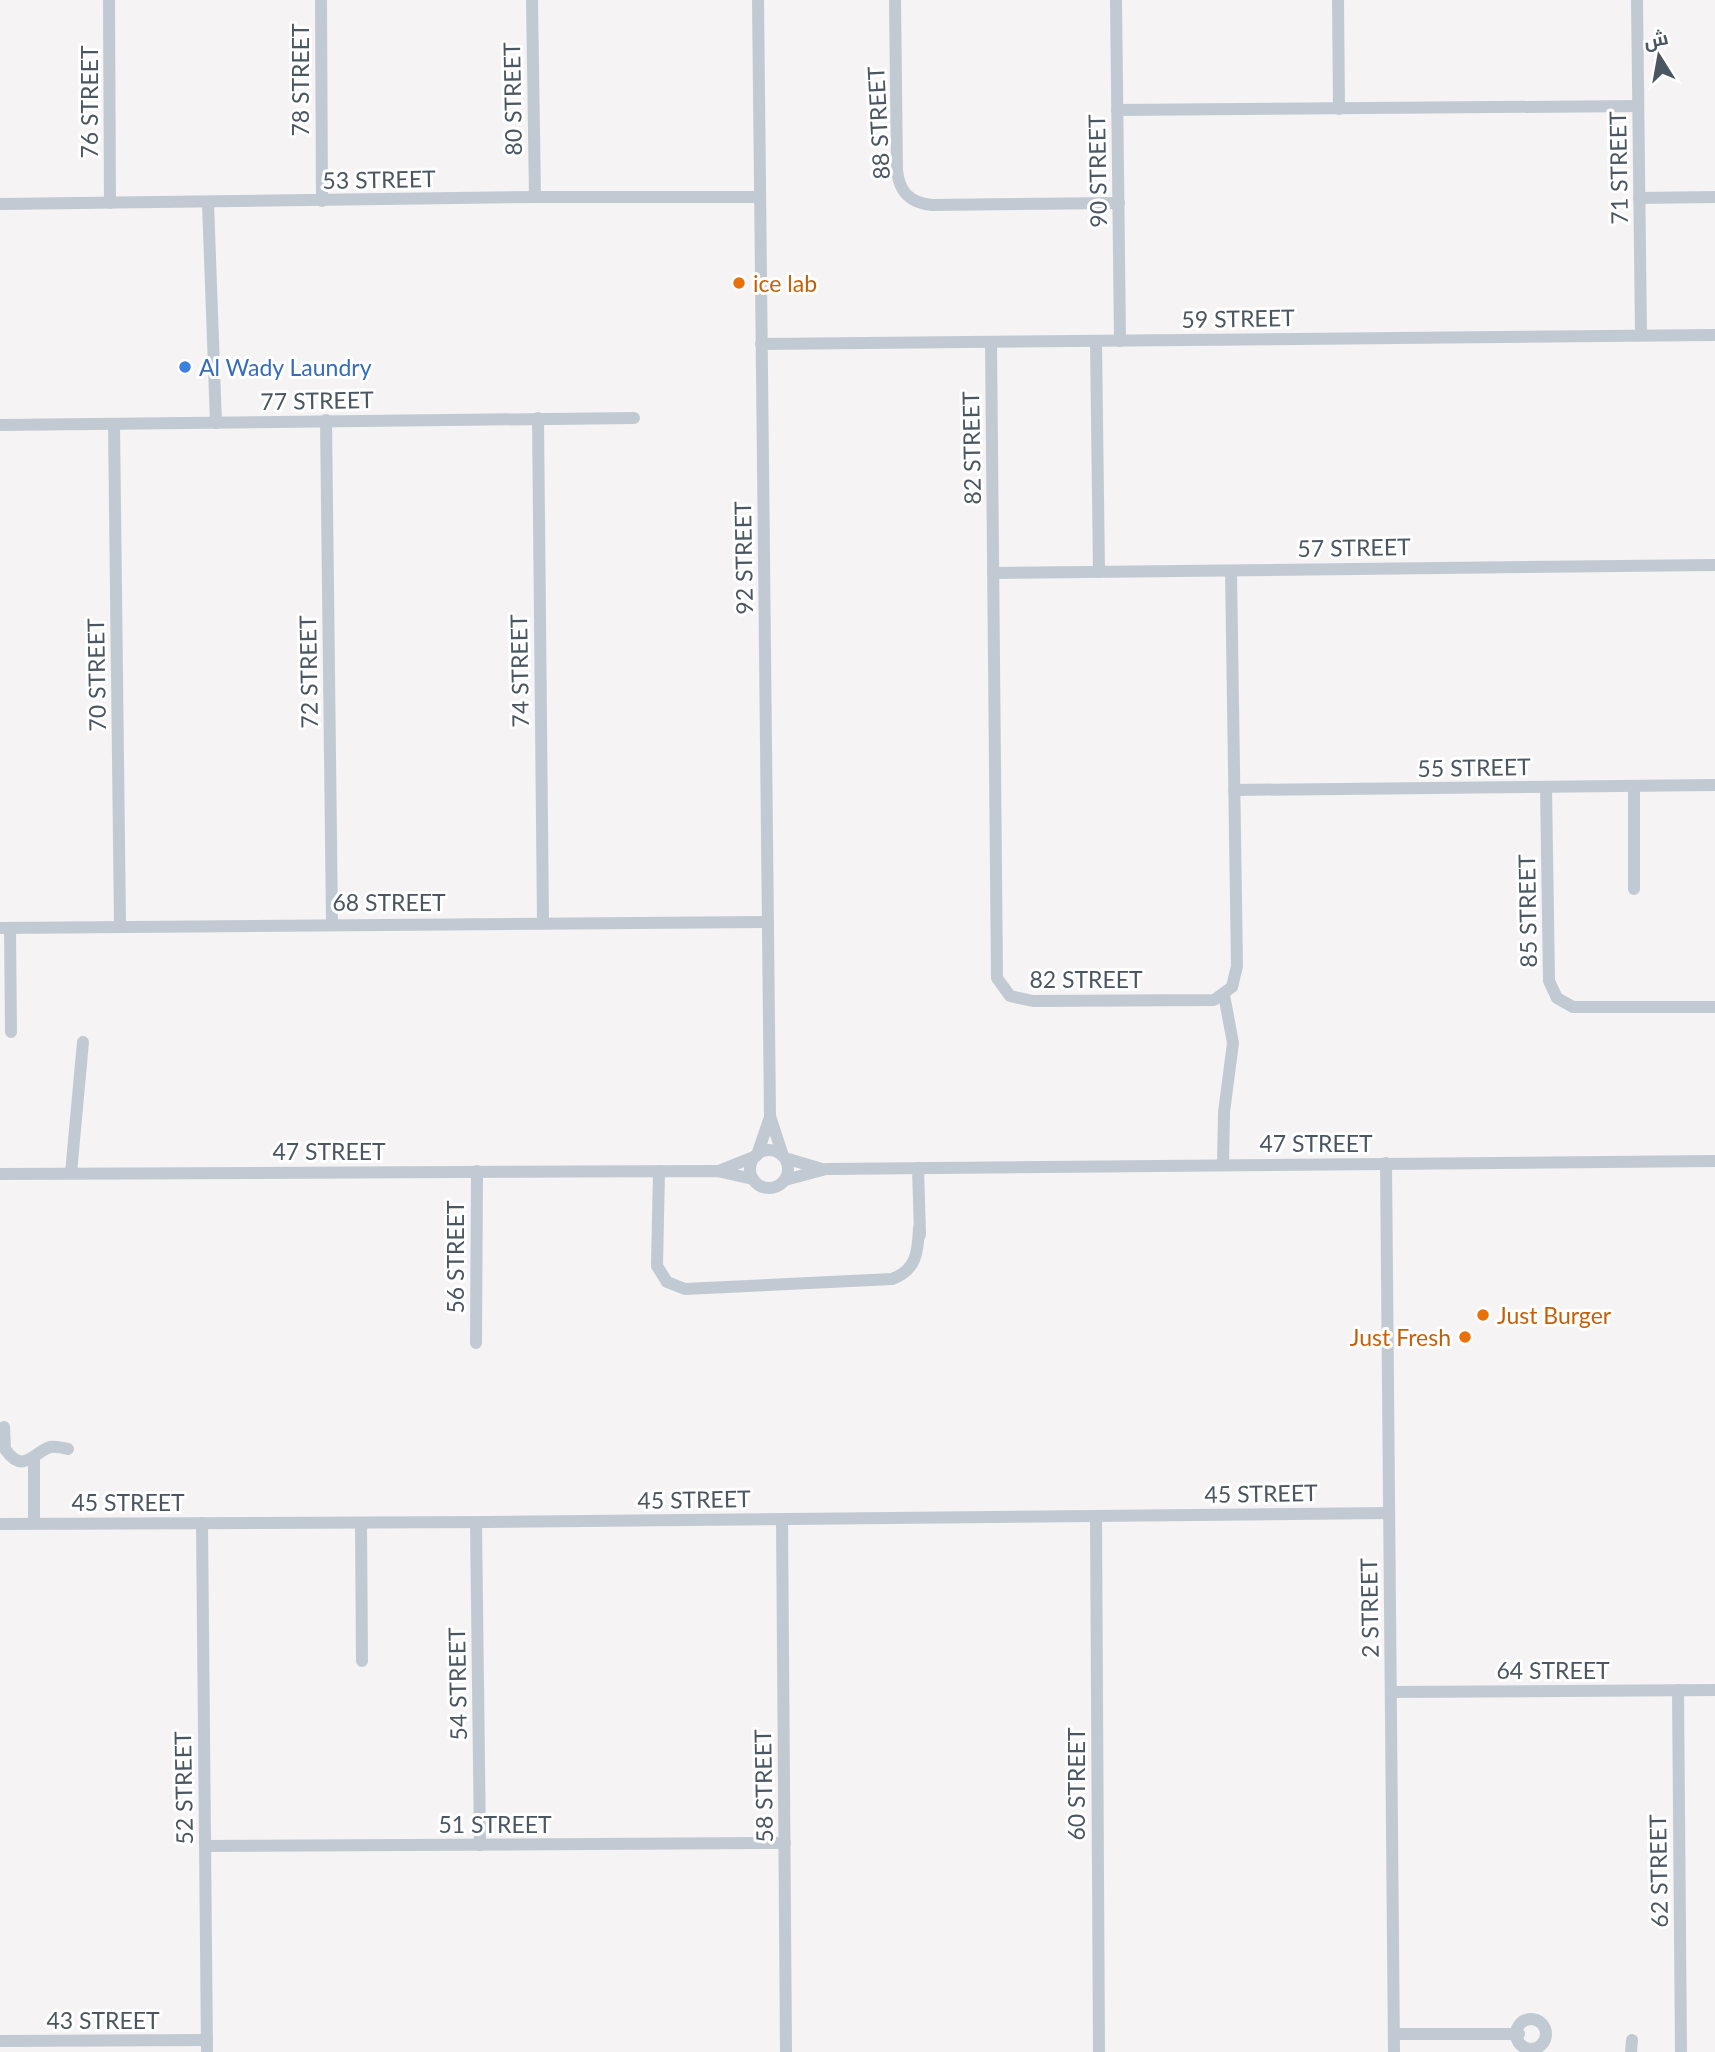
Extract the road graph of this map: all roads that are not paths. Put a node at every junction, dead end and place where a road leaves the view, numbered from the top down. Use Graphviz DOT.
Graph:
graph roads {
  1 [pos="109,0"];
  2 [pos="321,0"];
  3 [pos="532,0"];
  4 [pos="758,0"];
  5 [pos="895,0"];
  6 [pos="1116,0"];
  7 [pos="1338,0"];
  8 [pos="1637,0"];
  9 [pos="1638,106"];
  10 [pos="1339,109"];
  11 [pos="1117,110"];
  12 [pos="535,197"];
  13 [pos="760,197"];
  14 [pos="1715,197"];
  15 [pos="1639,198"];
  16 [pos="322,201"];
  17 [pos="110,203"];
  18 [pos="1119,203"];
  19 [pos="0,204"];
  20 [pos="208,204"];
  21 [pos="1641,335"];
  22 [pos="1715,335"];
  23 [pos="1097,341"];
  24 [pos="1120,341"];
  25 [pos="991,342"];
  26 [pos="761,344"];
  27 [pos="538,418"];
  28 [pos="634,418"];
  29 [pos="326,420"];
  30 [pos="216,423"];
  31 [pos="114,424"];
  32 [pos="0,425"];
  33 [pos="1715,565"];
  34 [pos="1231,571"];
  35 [pos="1099,572"];
  36 [pos="993,573"];
  37 [pos="1715,785"];
  38 [pos="1634,786"];
  39 [pos="1546,787"];
  40 [pos="1234,790"];
  41 [pos="1634,890"];
  42 [pos="768,922"];
  43 [pos="332,923"];
  44 [pos="543,923"];
  45 [pos="120,926"];
  46 [pos="5,928"];
  47 [pos="1224,995"];
  48 [pos="1715,1007"];
  49 [pos="11,1032"];
  50 [pos="83,1042"];
  51 [pos="770,1116"];
  52 [pos="756,1156"];
  53 [pos="784,1157"];
  54 [pos="1715,1161"];
  55 [pos="1386,1163"];
  56 [pos="1223,1165"];
  57 [pos="918,1168"];
  58 [pos="826,1170"];
  59 [pos="477,1171"];
  60 [pos="659,1171"];
  61 [pos="717,1171"];
  62 [pos="0,1174"];
  63 [pos="71,1174"];
  64 [pos="753,1179"];
  65 [pos="785,1180"];
  66 [pos="476,1343"];
  67 [pos="4,1427"];
  68 [pos="68,1449"];
  69 [pos="34,1459"];
  70 [pos="1389,1513"];
  71 [pos="1096,1516"];
  72 [pos="782,1519"];
  73 [pos="477,1522"];
  74 [pos="34,1523"];
  75 [pos="202,1523"];
  76 [pos="361,1523"];
  77 [pos="0,1524"];
  78 [pos="362,1661"];
  79 [pos="1678,1690"];
  80 [pos="1715,1690"];
  81 [pos="1391,1692"];
  82 [pos="785,1843"];
  83 [pos="480,1844"];
  84 [pos="205,1846"];
  85 [pos="1394,2034"];
  86 [pos="1519,2034"];
  87 [pos="0,2041"];
  88 [pos="207,2046"];
  89 [pos="1531,2050"];
  90 [pos="786,2052"];
  91 [pos="1099,2052"];
  92 [pos="1394,2052"];
  93 [pos="1681,2052"];
  1 -- 17 [label="street, 76 STREET"];
  2 -- 16 [label="street, 78 STREET"];
  3 -- 12 [label="street, 80 STREET"];
  4 -- 13 [label="street, 92 STREET"];
  5 -- 18 [label="street, 88 STREET"];
  6 -- 11 [label="street, 90 STREET"];
  7 -- 10 [label="street"];
  8 -- 9 [label="street, 71 STREET"];
  9 -- 10 [label="street"];
  9 -- 15 [label="street, 71 STREET"];
  10 -- 11 [label="street"];
  11 -- 18 [label="street, 90 STREET"];
  12 -- 13 [label="street, 53 STREET"];
  12 -- 16 [label="street, 53 STREET"];
  13 -- 26 [label="street, 92 STREET"];
  14 -- 15 [label="street"];
  15 -- 21 [label="street, 71 STREET"];
  16 -- 20 [label="street, 53 STREET"];
  17 -- 19 [label="street, 53 STREET"];
  17 -- 20 [label="street, 53 STREET"];
  18 -- 24 [label="street, 90 STREET"];
  20 -- 30 [label="street"];
  21 -- 22 [label="street, 59 STREET"];
  21 -- 24 [label="street, 59 STREET"];
  23 -- 24 [label="street, 59 STREET"];
  23 -- 25 [label="street, 59 STREET"];
  23 -- 35 [label="street"];
  25 -- 26 [label="street, 59 STREET"];
  25 -- 36 [label="street, 82 STREET"];
  26 -- 42 [label="street, 92 STREET"];
  27 -- 28 [label="street, 77 STREET"];
  27 -- 29 [label="street, 77 STREET"];
  27 -- 44 [label="street, 74 STREET"];
  29 -- 30 [label="street, 77 STREET"];
  29 -- 43 [label="street, 72 STREET"];
  30 -- 31 [label="street, 77 STREET"];
  31 -- 32 [label="street, 77 STREET"];
  31 -- 45 [label="street, 70 STREET"];
  33 -- 34 [label="street, 57 STREET"];
  34 -- 35 [label="street, 57 STREET"];
  34 -- 40 [label="street"];
  35 -- 36 [label="street, 57 STREET"];
  36 -- 47 [label="street, 82 STREET"];
  37 -- 38 [label="street, 55 STREET"];
  38 -- 39 [label="street, 55 STREET"];
  38 -- 41 [label="street"];
  39 -- 40 [label="street, 55 STREET"];
  39 -- 48 [label="street, 85 STREET"];
  40 -- 47 [label="street"];
  42 -- 44 [label="street, 68 STREET"];
  42 -- 51 [label="street, 92 STREET"];
  43 -- 44 [label="street, 68 STREET"];
  43 -- 45 [label="street, 68 STREET"];
  45 -- 46 [label="street, 68 STREET"];
  46 -- 49 [label="street, 68 STREET"];
  47 -- 56 [label="street"];
  50 -- 63 [label="street"];
  51 -- 52 [label="street, 92 STREET"];
  51 -- 53 [label="street, 92 STREET"];
  52 -- 53 [label="street"];
  52 -- 61 [label="street, 47 STREET"];
  52 -- 64 [label="street"];
  53 -- 58 [label="street, 47 STREET"];
  53 -- 65 [label="street"];
  54 -- 55 [label="street, 47 STREET"];
  55 -- 56 [label="street, 47 STREET"];
  55 -- 70 [label="street, 2 STREET"];
  56 -- 57 [label="street, 47 STREET"];
  57 -- 58 [label="street, 47 STREET"];
  57 -- 60 [label="street"];
  58 -- 65 [label="street, 47 STREET"];
  59 -- 60 [label="street, 47 STREET"];
  59 -- 63 [label="street, 47 STREET"];
  59 -- 66 [label="street, 56 STREET"];
  60 -- 61 [label="street, 47 STREET"];
  61 -- 64 [label="street, 47 STREET"];
  62 -- 63 [label="street, 47 STREET"];
  64 -- 65 [label="street"];
  67 -- 69 [label="street"];
  68 -- 69 [label="street"];
  69 -- 74 [label="street"];
  70 -- 71 [label="street, 45 STREET"];
  70 -- 81 [label="street, 2 STREET"];
  71 -- 72 [label="street, 45 STREET"];
  71 -- 91 [label="street, 60 STREET"];
  72 -- 73 [label="street, 45 STREET"];
  72 -- 82 [label="street, 58 STREET"];
  73 -- 76 [label="street, 45 STREET"];
  73 -- 83 [label="street, 54 STREET"];
  74 -- 75 [label="street, 45 STREET"];
  74 -- 77 [label="street, 45 STREET"];
  75 -- 76 [label="street, 45 STREET"];
  75 -- 84 [label="street, 52 STREET"];
  76 -- 78 [label="street"];
  79 -- 80 [label="street, 64 STREET"];
  79 -- 81 [label="street, 64 STREET"];
  79 -- 93 [label="street, 62 STREET"];
  81 -- 85 [label="street, 2 STREET"];
  82 -- 83 [label="street, 51 STREET"];
  82 -- 90 [label="street, 58 STREET"];
  83 -- 84 [label="street, 51 STREET"];
  84 -- 88 [label="street, 52 STREET"];
  85 -- 86 [label="street"];
  85 -- 92 [label="street, 2 STREET"];
  86 -- 89 [label="street"];
  86 -- 89 [label="street"];
  87 -- 88 [label="street, 43 STREET"];
}
